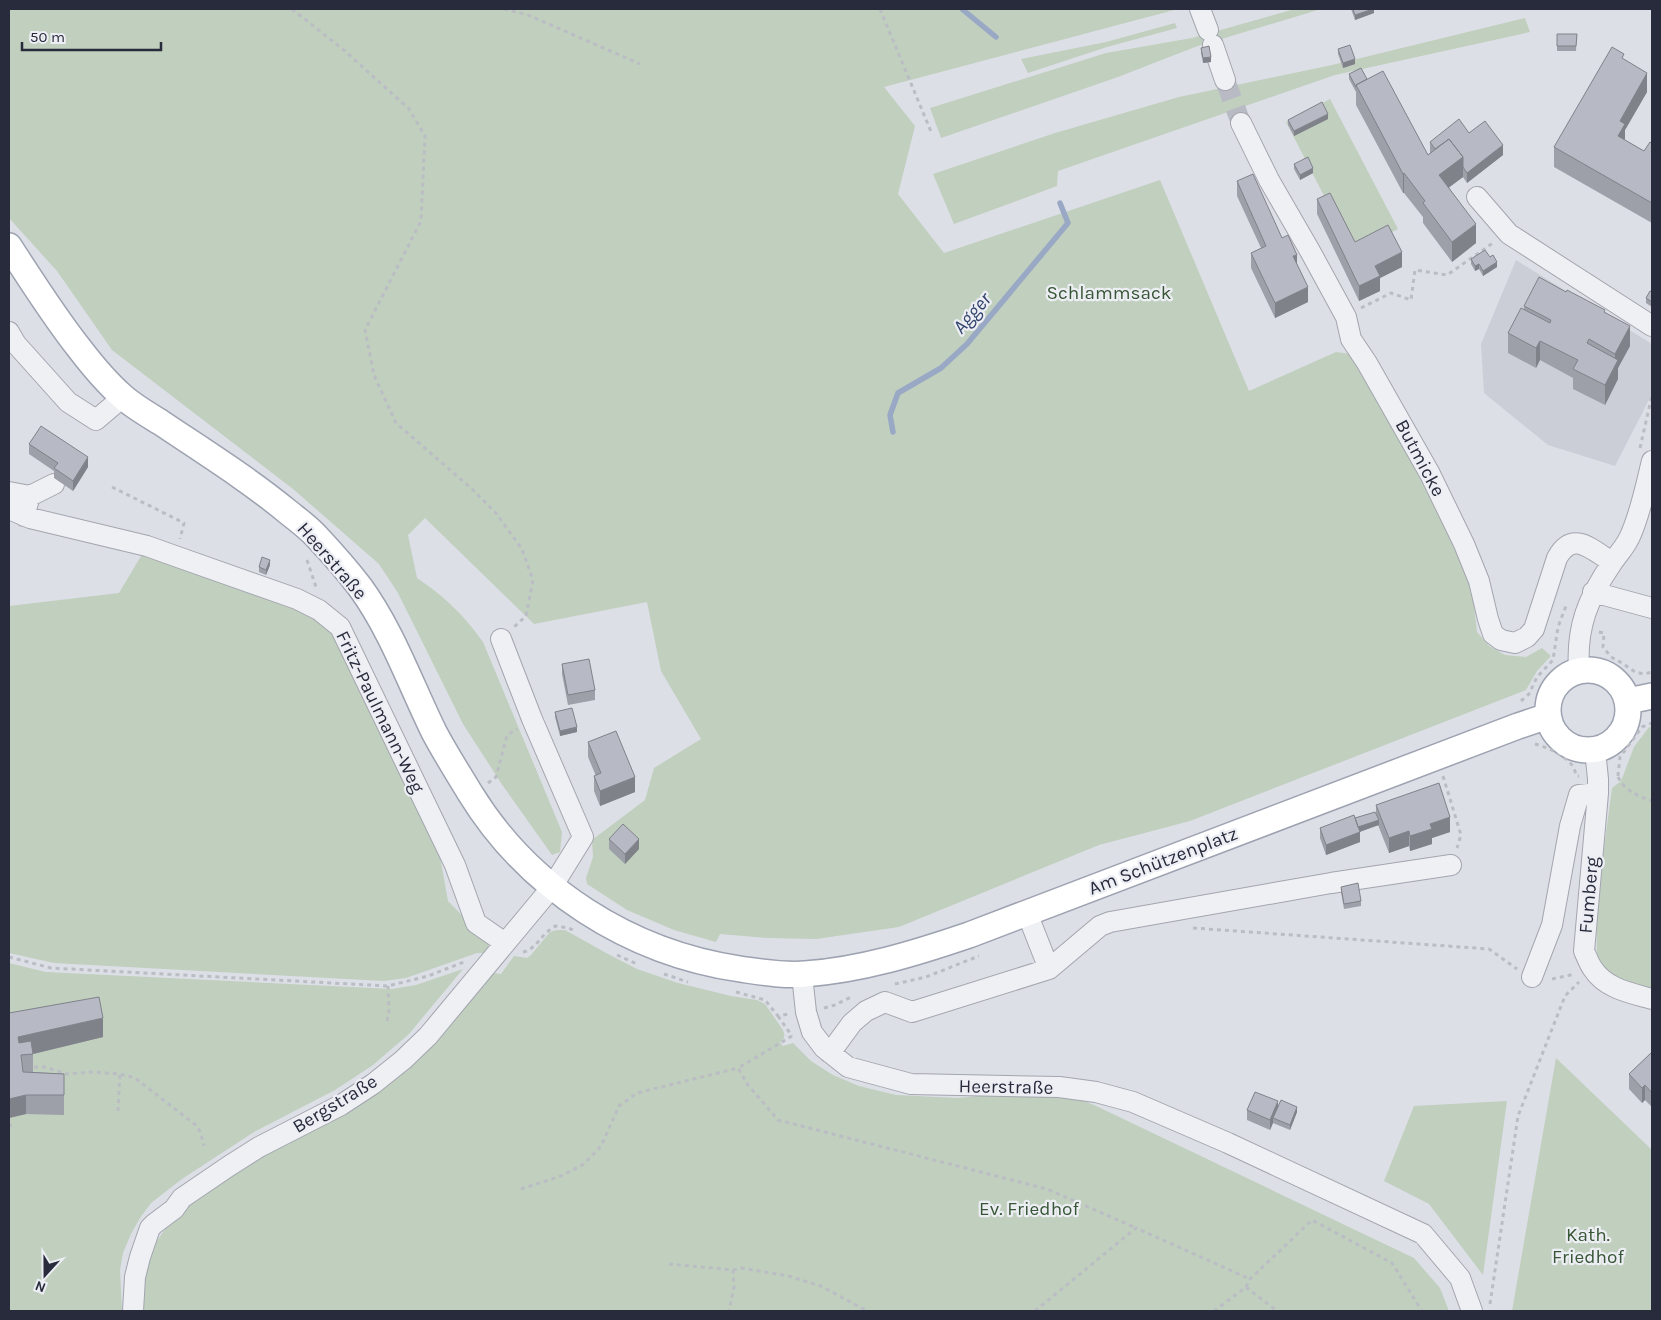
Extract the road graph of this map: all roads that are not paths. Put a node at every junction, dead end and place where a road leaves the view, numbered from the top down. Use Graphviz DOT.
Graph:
graph roads {
  1 [pos="1200,9"];
  2 [pos="1225,80"];
  3 [pos="1241,123"];
  4 [pos="1477,197"];
  5 [pos="9,246"];
  6 [pos="1652,326"];
  7 [pos="9,332"];
  8 [pos="123,397"];
  9 [pos="1652,460"];
  10 [pos="54,484"];
  11 [pos="9,492"];
  12 [pos="30,496"];
  13 [pos="18,515"];
  14 [pos="1612,562"];
  15 [pos="1593,592"];
  16 [pos="1652,608"];
  17 [pos="502,639"];
  18 [pos="1579,670"];
  19 [pos="1652,696"];
  20 [pos="1628,701"];
  21 [pos="1548,716"];
  22 [pos="1595,750"];
  23 [pos="1598,786"];
  24 [pos="1451,865"];
  25 [pos="552,887"];
  26 [pos="1026,913"];
  27 [pos="499,951"];
  28 [pos="1049,969"];
  29 [pos="802,974"];
  30 [pos="1532,977"];
  31 [pos="1652,1000"];
  32 [pos="830,1053"];
  33 [pos="134,1311"];
  34 [pos="1472,1311"];
  1 -- 2 [label="street"];
  3 -- 14 [label="street, Butmicke"];
  4 -- 6 [label="street"];
  5 -- 8 [label="main road, Heerstraße"];
  7 -- 8 [label="street"];
  8 -- 25 [label="main road, Heerstraße"];
  9 -- 14 [label="street"];
  10 -- 12 [label="street"];
  11 -- 12 [label="street"];
  12 -- 13 [label="street"];
  13 -- 27 [label="street, Fritz-Paulmann-Weg"];
  14 -- 15 [label="street"];
  15 -- 16 [label="street"];
  15 -- 18 [label="street"];
  17 -- 25 [label="street"];
  18 -- 20 [label="main road"];
  18 -- 21 [label="main road"];
  19 -- 20 [label="main road"];
  20 -- 22 [label="main road"];
  21 -- 22 [label="main road"];
  21 -- 26 [label="main road, Am Schützenplatz"];
  22 -- 23 [label="street, Fumberg"];
  23 -- 30 [label="street"];
  23 -- 31 [label="street, Fumberg"];
  24 -- 28 [label="street"];
  25 -- 27 [label="street, Bergstraße"];
  25 -- 29 [label="main road, Heerstraße"];
  26 -- 28 [label="street"];
  26 -- 29 [label="main road, Am Schützenplatz"];
  27 -- 33 [label="street, Bergstraße"];
  28 -- 32 [label="street"];
  29 -- 32 [label="street, Heerstraße"];
  32 -- 34 [label="street, Heerstraße"];
}
